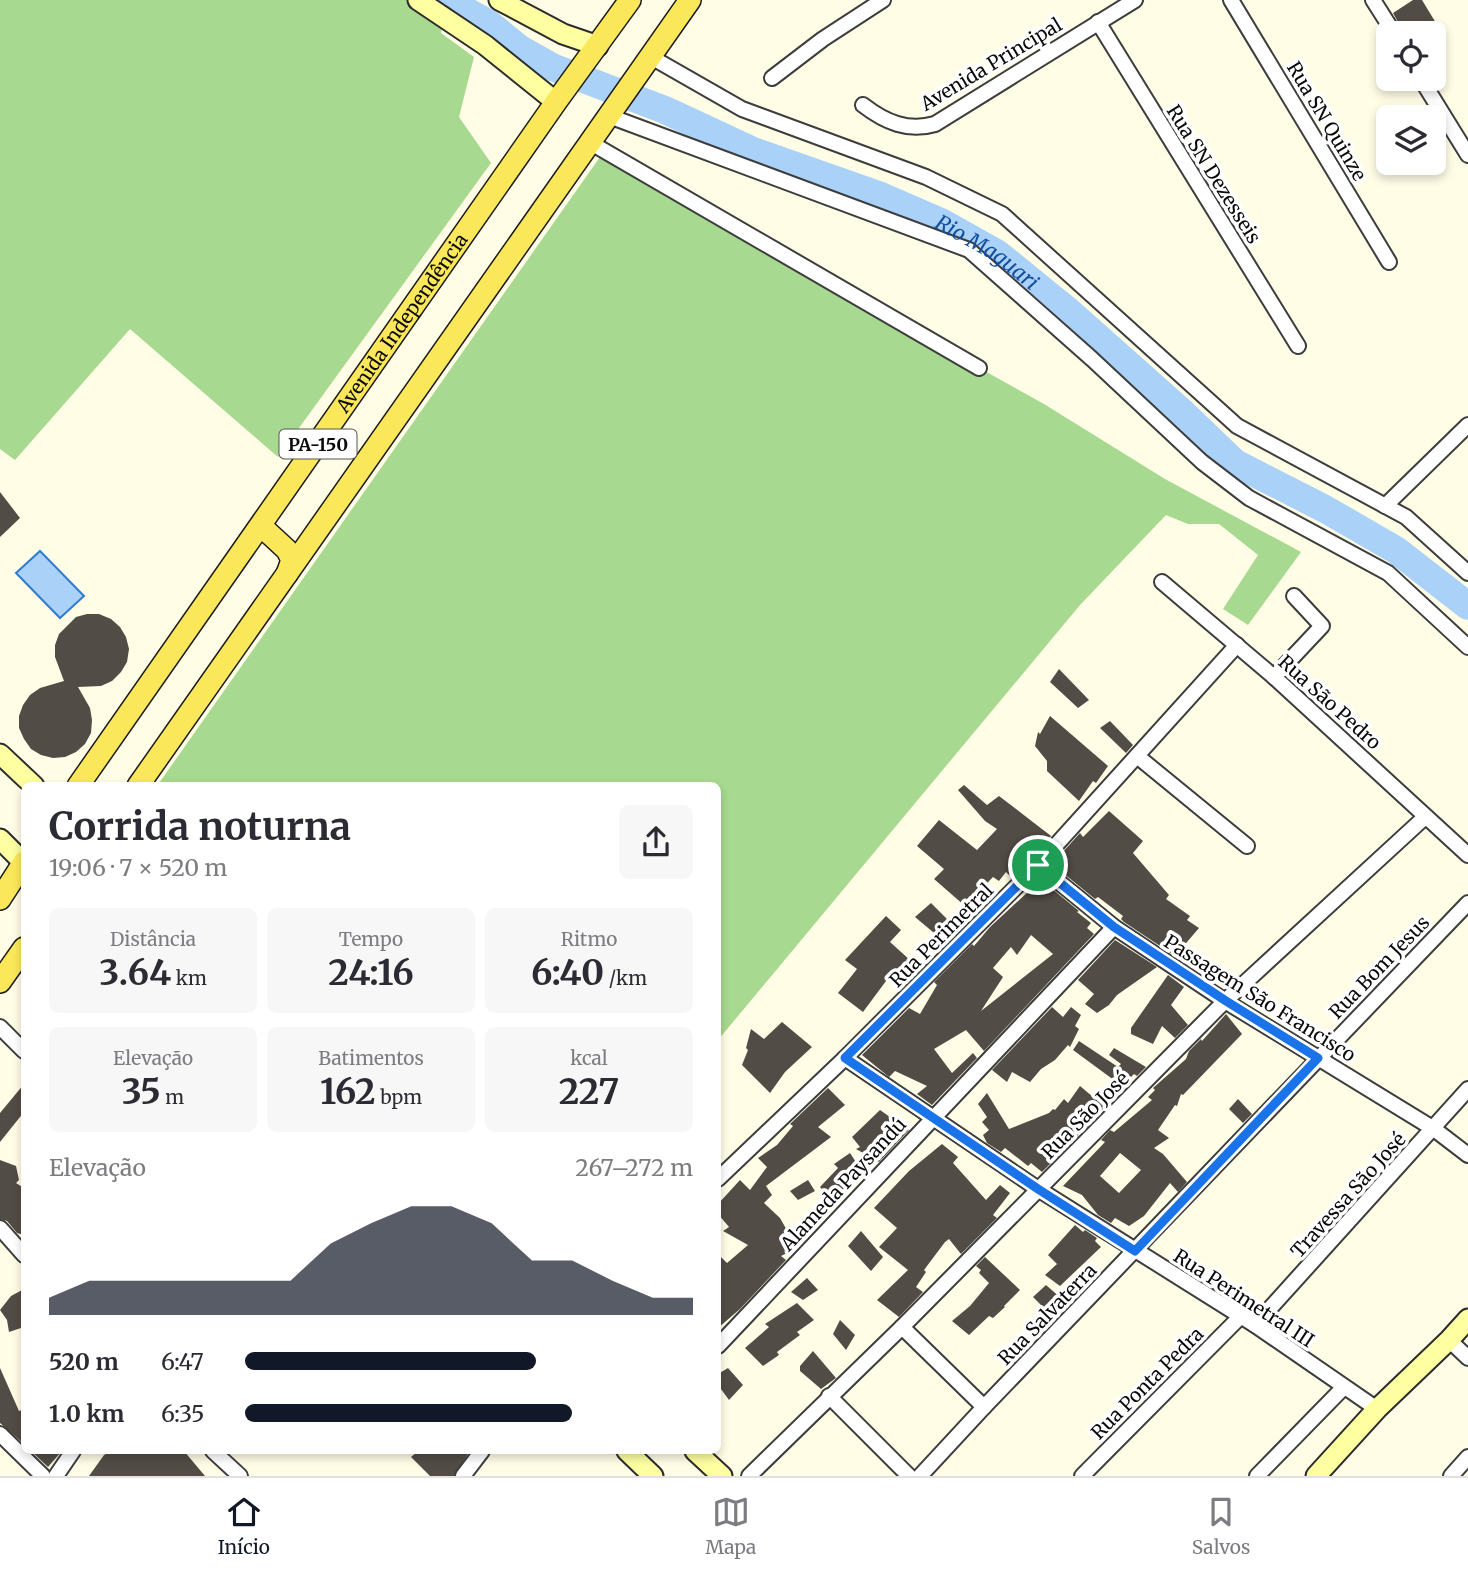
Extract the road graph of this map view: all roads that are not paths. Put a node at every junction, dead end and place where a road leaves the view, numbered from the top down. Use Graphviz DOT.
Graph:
graph roads {
  1 [pos="418,0"];
  2 [pos="499,0"];
  3 [pos="630,0"];
  4 [pos="690,0"];
  5 [pos="883,0"];
  6 [pos="1135,0"];
  7 [pos="1231,0"];
  8 [pos="1373,0"];
  9 [pos="1386,21"];
  10 [pos="1098,22"];
  11 [pos="596,49"];
  12 [pos="647,63"];
  13 [pos="772,78"];
  14 [pos="1429,91"];
  15 [pos="556,102"];
  16 [pos="863,105"];
  17 [pos="613,111"];
  18 [pos="591,143"];
  19 [pos="1468,155"];
  20 [pos="1389,262"];
  21 [pos="1298,346"];
  22 [pos="979,368"];
  23 [pos="1468,425"];
  24 [pos="1385,506"];
  25 [pos="261,526"];
  26 [pos="1468,573"];
  27 [pos="287,574"];
  28 [pos="1162,582"];
  29 [pos="1294,596"];
  30 [pos="1237,645"];
  31 [pos="1468,647"];
  32 [pos="1274,677"];
  33 [pos="1137,756"];
  34 [pos="2,761"];
  35 [pos="29,782"];
  36 [pos="81,782"];
  37 [pos="141,782"];
  38 [pos="1425,817"];
  39 [pos="0,839"];
  40 [pos="1247,846"];
  41 [pos="1468,855"];
  42 [pos="21,859"];
  43 [pos="1038,865"];
  44 [pos="21,867"];
  45 [pos="0,899"];
  46 [pos="1468,903"];
  47 [pos="1114,927"];
  48 [pos="21,951"];
  49 [pos="0,982"];
  50 [pos="1226,1001"];
  51 [pos="0,1027"];
  52 [pos="21,1048"];
  53 [pos="845,1058"];
  54 [pos="1318,1058"];
  55 [pos="1468,1088"];
  56 [pos="932,1118"];
  57 [pos="1434,1129"];
  58 [pos="1468,1154"];
  59 [pos="721,1177"];
  60 [pos="1038,1189"];
  61 [pos="0,1228"];
  62 [pos="1135,1251"];
  63 [pos="21,1252"];
  64 [pos="1240,1317"];
  65 [pos="1468,1320"];
  66 [pos="1255,1325"];
  67 [pos="902,1327"];
  68 [pos="1449,1340"];
  69 [pos="721,1343"];
  70 [pos="1468,1358"];
  71 [pos="1344,1387"];
  72 [pos="829,1396"];
  73 [pos="984,1406"];
  74 [pos="1377,1409"];
  75 [pos="0,1434"];
  76 [pos="71,1454"];
  77 [pos="216,1454"];
  78 [pos="480,1454"];
  79 [pos="630,1454"];
  80 [pos="698,1454"];
  81 [pos="1468,1457"];
  82 [pos="43,1476"];
  83 [pos="56,1476"];
  84 [pos="240,1476"];
  85 [pos="463,1476"];
  86 [pos="653,1476"];
  87 [pos="722,1476"];
  88 [pos="749,1476"];
  89 [pos="909,1476"];
  90 [pos="920,1476"];
  91 [pos="1082,1476"];
  92 [pos="1257,1476"];
  93 [pos="1317,1476"];
  94 [pos="1451,1476"];
  1 -- 15 [label="main road"];
  2 -- 11 [label="main road"];
  3 -- 11 [label="main road, Avenida Independência / PA-150"];
  4 -- 12 [label="main road, PA-150"];
  5 -- 13 [label="street"];
  6 -- 10 [label="street, Avenida Principal"];
  7 -- 20 [label="street, Rua SN Quinze"];
  8 -- 9 [label="street"];
  10 -- 16 [label="street, Avenida Principal"];
  10 -- 21 [label="street, Rua SN Dezesseis"];
  11 -- 15 [label="main road, Avenida Independência / PA-150"];
  12 -- 17 [label="main road, PA-150"];
  12 -- 24 [label="street"];
  14 -- 19 [label="street"];
  15 -- 25 [label="main road, Avenida Independência / PA-150"];
  17 -- 18 [label="main road, PA-150"];
  17 -- 31 [label="street"];
  18 -- 22 [label="street"];
  18 -- 27 [label="main road, PA-150"];
  23 -- 24 [label="street"];
  24 -- 26 [label="street"];
  25 -- 27 [label="main road"];
  25 -- 36 [label="main road, Avenida Independência / PA-150"];
  27 -- 37 [label="main road, PA-150"];
  28 -- 30 [label="street, Rua São Pedro"];
  29 -- 32 [label="street"];
  30 -- 32 [label="street, Rua São Pedro"];
  30 -- 33 [label="street, Rua Perimetral"];
  32 -- 38 [label="street, Rua São Pedro"];
  33 -- 40 [label="street"];
  33 -- 43 [label="street, Rua Perimetral"];
  34 -- 35 [label="main road"];
  38 -- 41 [label="street, Rua São Pedro"];
  38 -- 50 [label="street, Rua São José"];
  39 -- 42 [label="main road"];
  43 -- 47 [label="street, Passagem São Francisco"];
  43 -- 53 [label="street, Rua Perimetral"];
  44 -- 45 [label="main road"];
  46 -- 54 [label="street, Rua Bom Jesus"];
  47 -- 50 [label="street, Passagem São Francisco"];
  47 -- 56 [label="street, Alameda Paysandú"];
  48 -- 49 [label="main road"];
  50 -- 54 [label="street, Passagem São Francisco"];
  50 -- 60 [label="street, Rua São José"];
  51 -- 52 [label="street"];
  53 -- 56 [label="street, Rua Perimetral III"];
  53 -- 59 [label="street, Rua Perimetral"];
  54 -- 57 [label="street, Passagem São Francisco"];
  54 -- 62 [label="street, Rua Salvaterra"];
  55 -- 57 [label="street, Travessa São José"];
  56 -- 60 [label="street, Rua Perimetral III"];
  56 -- 69 [label="street, Alameda Paysandú"];
  57 -- 58 [label="street, Passagem São Francisco"];
  57 -- 66 [label="street, Travessa São José"];
  60 -- 62 [label="street, Rua Perimetral III"];
  60 -- 67 [label="street, Rua São José"];
  61 -- 63 [label="street"];
  62 -- 64 [label="street, Rua Perimetral III"];
  62 -- 73 [label="street, Rua Salvaterra"];
  64 -- 66 [label="street, Rua Perimetral III"];
  64 -- 91 [label="street, Rua Ponta Pedra"];
  65 -- 68 [label="main road"];
  66 -- 71 [label="street, Rua Perimetral III"];
  67 -- 72 [label="street, Rua São José"];
  67 -- 73 [label="street"];
  68 -- 70 [label="street"];
  68 -- 74 [label="main road"];
  71 -- 74 [label="street, Rua Perimetral III"];
  71 -- 92 [label="street"];
  72 -- 88 [label="street, Rua São José"];
  72 -- 89 [label="street"];
  73 -- 90 [label="street, Rua Salvaterra"];
  74 -- 93 [label="main road"];
  75 -- 82 [label="street"];
  76 -- 83 [label="street"];
  77 -- 84 [label="street"];
  78 -- 85 [label="street"];
  79 -- 86 [label="main road"];
  80 -- 87 [label="main road"];
  81 -- 94 [label="street"];
}
